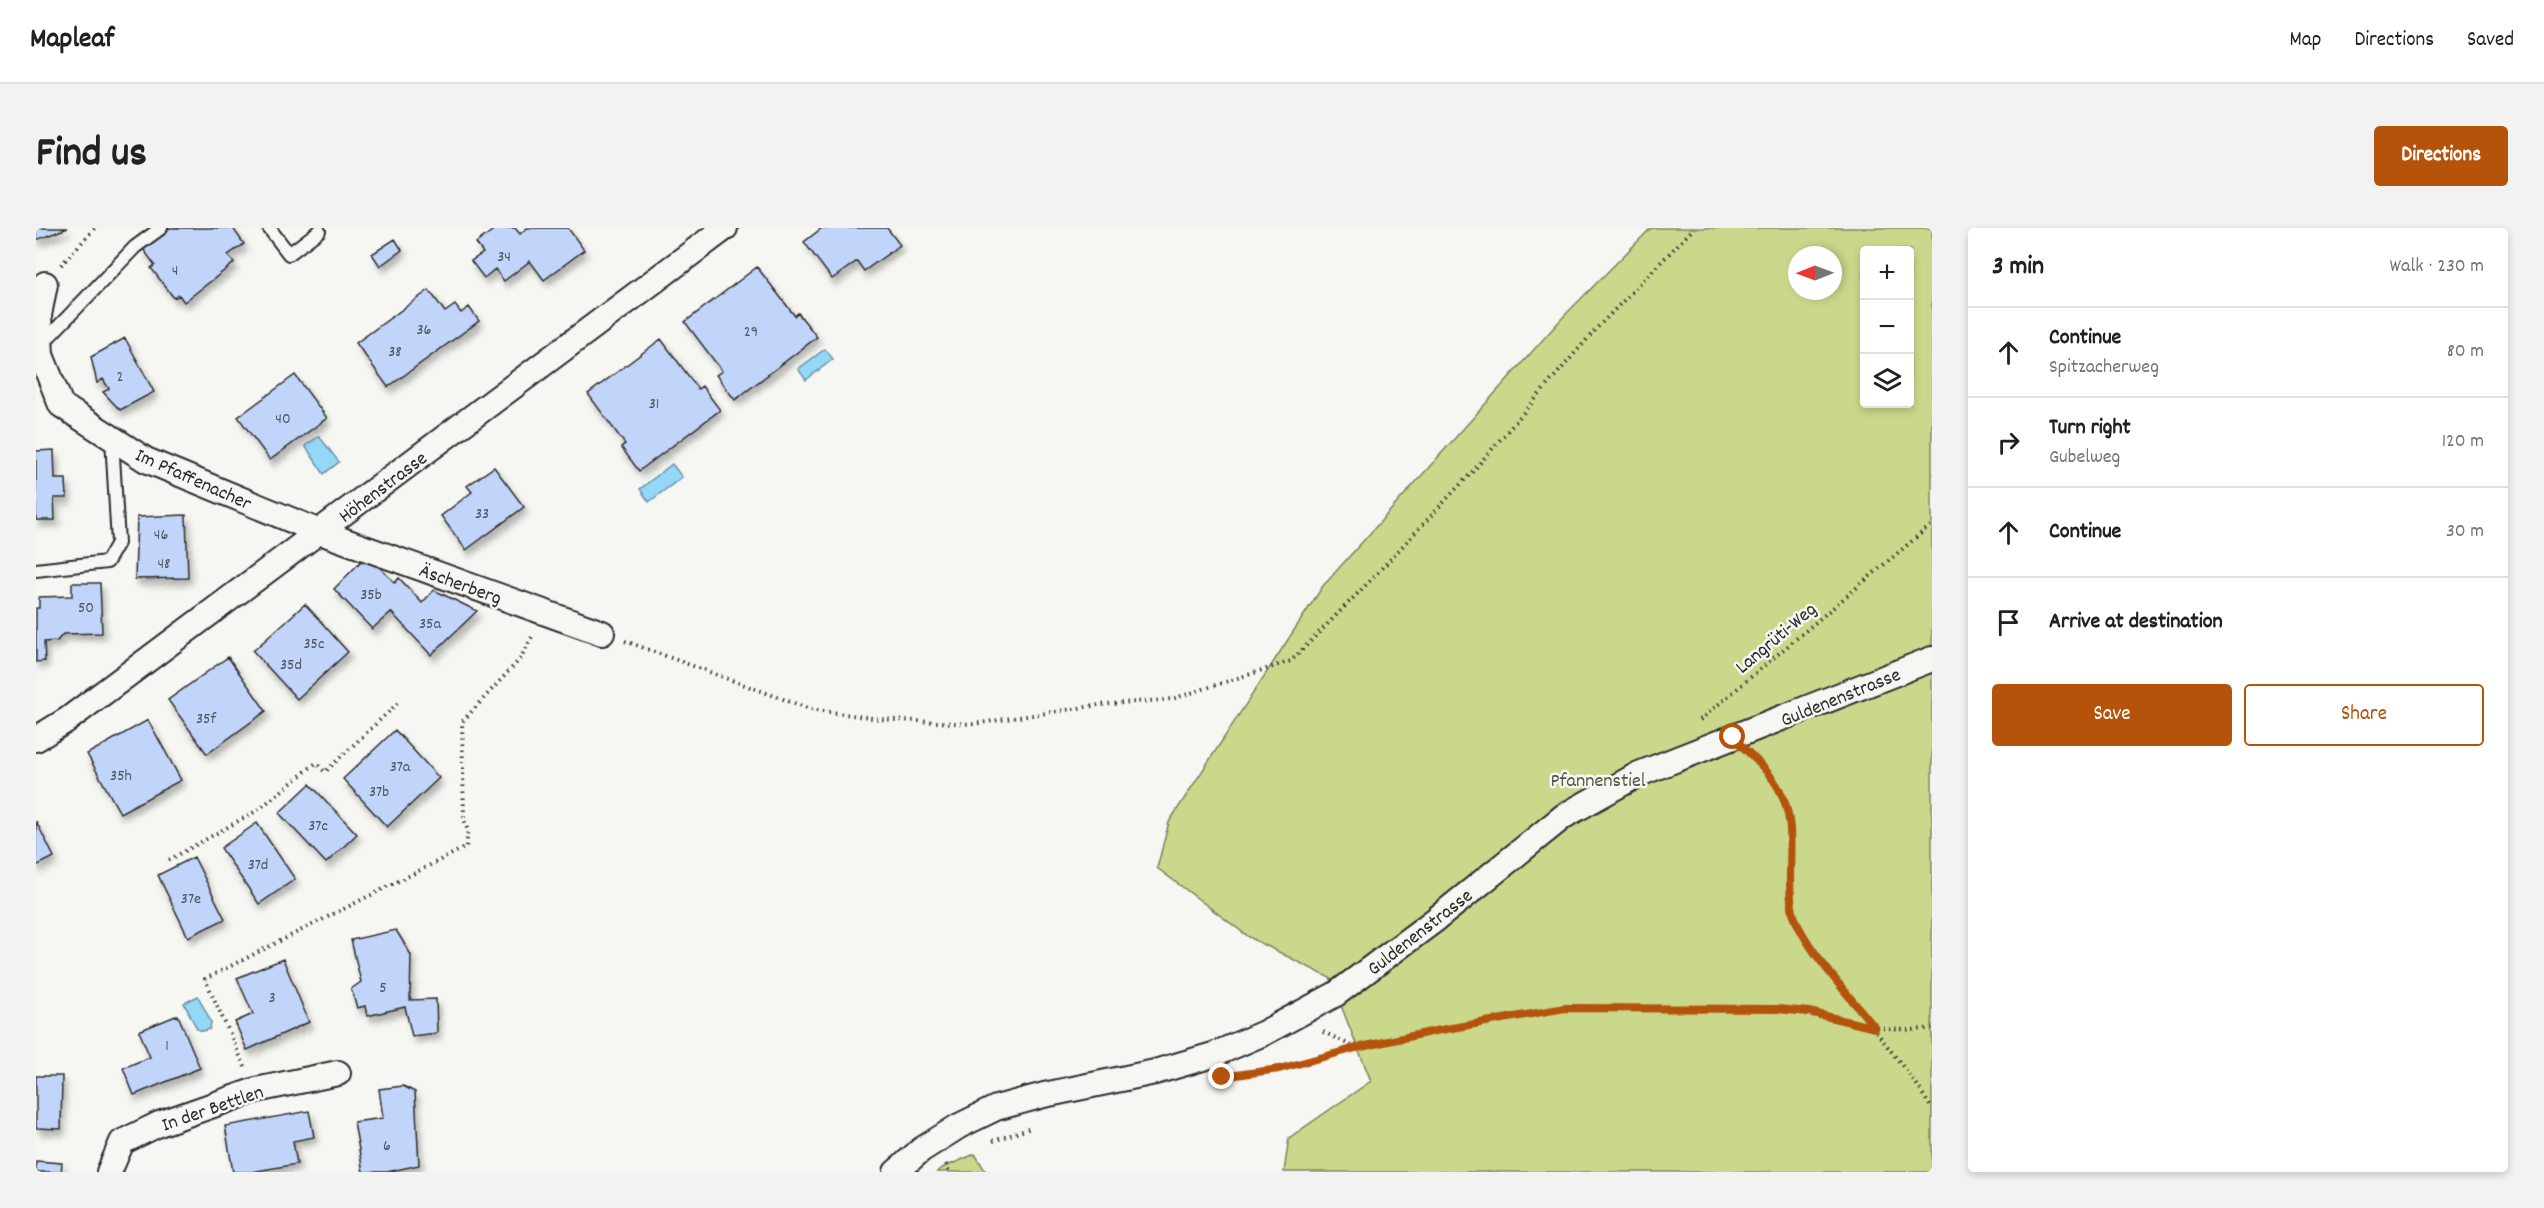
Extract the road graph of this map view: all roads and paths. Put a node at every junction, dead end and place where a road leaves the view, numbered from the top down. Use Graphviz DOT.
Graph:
graph roads {
  1 [pos="95,228"];
  2 [pos="161,228"];
  3 [pos="269,228"];
  4 [pos="724,228"];
  5 [pos="1694,228"];
  6 [pos="319,231"];
  7 [pos="45,284"];
  8 [pos="40,345"];
  9 [pos="112,438"];
  10 [pos="1932,524"];
  11 [pos="320,532"];
  12 [pos="36,570"];
  13 [pos="545,613"];
  14 [pos="602,633"];
  15 [pos="1932,659"];
  16 [pos="399,702"];
  17 [pos="1695,724"];
  18 [pos="1733,737"];
  19 [pos="36,739"];
  20 [pos="169,860"];
  21 [pos="1875,1028"];
  22 [pos="1932,1028"];
  23 [pos="338,1073"];
  24 [pos="1233,1076"];
  25 [pos="256,1090"];
  26 [pos="1932,1109"];
  27 [pos="109,1172"];
  28 [pos="896,1172"];
  1 -- 7 [label="path"];
  2 -- 8 [label="lane"];
  3 -- 6 [label="lane"];
  4 -- 11 [label="street, Höhenstrasse"];
  5 -- 14 [label="path"];
  7 -- 8 [label="street, Im Pfaffenacher"];
  8 -- 9 [label="street, Im Pfaffenacher"];
  9 -- 11 [label="street, Im Pfaffenacher"];
  9 -- 12 [label="lane"];
  10 -- 17 [label="path, Langrüti-Weg"];
  11 -- 13 [label="street, Äscherberg"];
  11 -- 19 [label="street, Höhenstrasse"];
  13 -- 14 [label="street, Äscherberg"];
  13 -- 25 [label="path"];
  15 -- 18 [label="street, Guldenenstrasse"];
  16 -- 20 [label="path"];
  18 -- 21 [label="path"];
  18 -- 28 [label="street, Guldenenstrasse"];
  21 -- 22 [label="path"];
  21 -- 24 [label="path"];
  21 -- 26 [label="path"];
  23 -- 25 [label="street, In der Bettlen"];
  25 -- 27 [label="street, In der Bettlen"];
}
